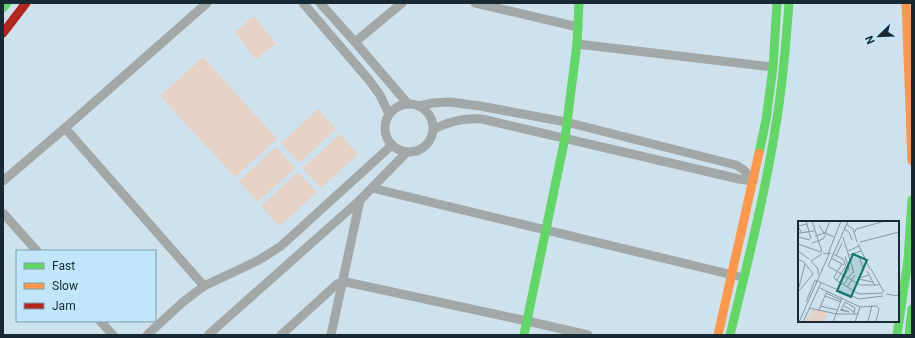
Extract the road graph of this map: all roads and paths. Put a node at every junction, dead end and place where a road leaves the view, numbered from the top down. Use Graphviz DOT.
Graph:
graph roads {
  1 [pos="7,3"];
  2 [pos="26,3"];
  3 [pos="207,3"];
  4 [pos="303,3"];
  5 [pos="320,3"];
  6 [pos="402,3"];
  7 [pos="579,3"];
  8 [pos="777,3"];
  9 [pos="789,3"];
  10 [pos="906,3"];
  11 [pos="479,4"];
  12 [pos="3,8"];
  13 [pos="578,27"];
  14 [pos="3,33"];
  15 [pos="355,42"];
  16 [pos="577,44"];
  17 [pos="773,67"];
  18 [pos="408,104"];
  19 [pos="419,106"];
  20 [pos="389,114"];
  21 [pos="766,120"];
  22 [pos="566,122"];
  23 [pos="776,122"];
  24 [pos="65,128"];
  25 [pos="434,129"];
  26 [pos="565,138"];
  27 [pos="392,145"];
  28 [pos="406,153"];
  29 [pos="912,160"];
  30 [pos="753,180"];
  31 [pos="3,181"];
  32 [pos="765,182"];
  33 [pos="372,188"];
  34 [pos="360,200"];
  35 [pos="912,200"];
  36 [pos="3,213"];
  37 [pos="546,230"];
  38 [pos="36,250"];
  39 [pos="732,275"];
  40 [pos="744,278"];
  41 [pos="343,282"];
  42 [pos="204,286"];
  43 [pos="912,309"];
  44 [pos="527,321"];
  45 [pos="899,321"];
  46 [pos="101,322"];
  47 [pos="899,322"];
  48 [pos="113,335"];
  49 [pos="147,335"];
  50 [pos="208,335"];
  51 [pos="281,335"];
  52 [pos="331,335"];
  53 [pos="524,335"];
  54 [pos="588,335"];
  55 [pos="718,335"];
  56 [pos="730,335"];
  57 [pos="897,335"];
  58 [pos="909,335"];
  1 -- 12 [label="street"];
  2 -- 14 [label="street"];
  3 -- 24 [label="street"];
  4 -- 20 [label="street"];
  5 -- 15 [label="street"];
  6 -- 15 [label="street"];
  7 -- 13 [label="street"];
  8 -- 17 [label="street"];
  9 -- 23 [label="street"];
  10 -- 29 [label="street"];
  11 -- 13 [label="street"];
  13 -- 16 [label="street"];
  15 -- 18 [label="street"];
  16 -- 17 [label="street"];
  16 -- 22 [label="street"];
  17 -- 21 [label="street"];
  18 -- 19 [label="street"];
  18 -- 20 [label="street"];
  19 -- 22 [label="street"];
  19 -- 25 [label="street"];
  20 -- 27 [label="street"];
  21 -- 23 [label="street"];
  21 -- 30 [label="street"];
  22 -- 26 [label="street"];
  22 -- 30 [label="street"];
  23 -- 32 [label="street"];
  24 -- 31 [label="street"];
  24 -- 42 [label="street"];
  25 -- 26 [label="street"];
  25 -- 28 [label="street"];
  26 -- 30 [label="street"];
  26 -- 37 [label="street"];
  27 -- 28 [label="street"];
  27 -- 42 [label="street"];
  28 -- 33 [label="street"];
  30 -- 32 [label="street"];
  30 -- 39 [label="street"];
  32 -- 40 [label="street"];
  33 -- 34 [label="street"];
  33 -- 37 [label="street"];
  34 -- 41 [label="street"];
  34 -- 50 [label="street"];
  35 -- 45 [label="street"];
  36 -- 38 [label="street"];
  37 -- 39 [label="street"];
  37 -- 44 [label="street"];
  39 -- 40 [label="street"];
  39 -- 55 [label="street"];
  40 -- 56 [label="street"];
  41 -- 44 [label="street"];
  41 -- 51 [label="street"];
  41 -- 52 [label="street"];
  42 -- 49 [label="street"];
  43 -- 58 [label="street"];
  44 -- 53 [label="street"];
  44 -- 54 [label="street"];
  46 -- 48 [label="street"];
  47 -- 57 [label="street"];
}
